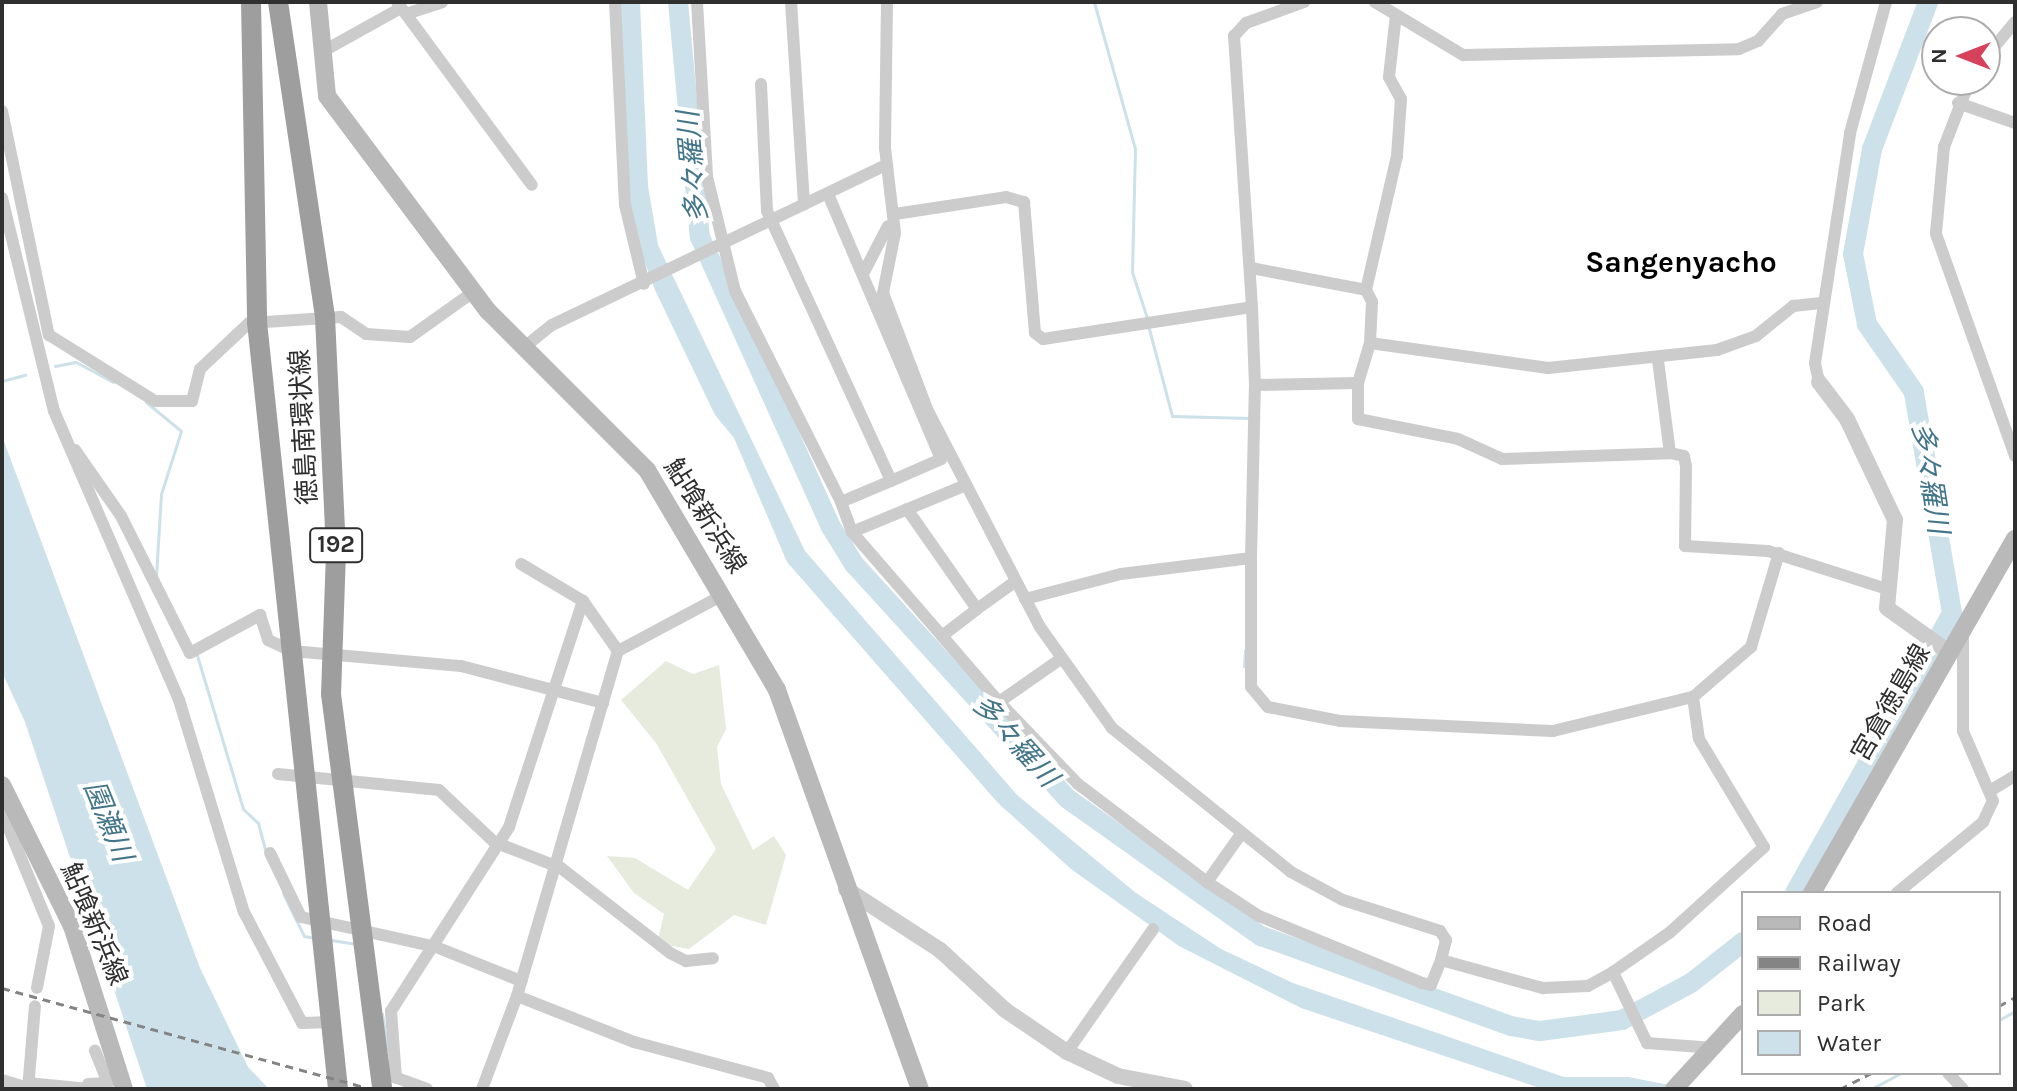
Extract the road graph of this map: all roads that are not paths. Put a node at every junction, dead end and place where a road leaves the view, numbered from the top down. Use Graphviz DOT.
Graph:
graph roads {
  1 [pos="251,2"];
  2 [pos="278,2"];
  3 [pos="318,2"];
  4 [pos="442,2"];
  5 [pos="615,2"];
  6 [pos="697,2"];
  7 [pos="791,2"];
  8 [pos="887,2"];
  9 [pos="1304,2"];
  10 [pos="1375,2"];
  11 [pos="1817,2"];
  12 [pos="1886,2"];
  13 [pos="401,8"];
  14 [pos="1396,15"];
  15 [pos="2015,22"];
  16 [pos="2001,39"];
  17 [pos="320,53"];
  18 [pos="761,84"];
  19 [pos="1962,96"];
  20 [pos="1958,103"];
  21 [pos="2,111"];
  22 [pos="2015,123"];
  23 [pos="883,167"];
  24 [pos="532,185"];
  25 [pos="828,194"];
  26 [pos="2,198"];
  27 [pos="804,205"];
  28 [pos="895,214"];
  29 [pos="772,222"];
  30 [pos="718,247"];
  31 [pos="1251,268"];
  32 [pos="863,274"];
  33 [pos="647,283"];
  34 [pos="1366,290"];
  35 [pos="473,292"];
  36 [pos="1824,303"];
  37 [pos="1252,307"];
  38 [pos="325,317"];
  39 [pos="257,322"];
  40 [pos="1370,343"];
  41 [pos="522,349"];
  42 [pos="1658,361"];
  43 [pos="1819,382"];
  44 [pos="1358,383"];
  45 [pos="1255,385"];
  46 [pos="65,440"];
  47 [pos="1670,453"];
  48 [pos="2015,456"];
  49 [pos="891,481"];
  50 [pos="966,485"];
  51 [pos="841,502"];
  52 [pos="907,509"];
  53 [pos="852,532"];
  54 [pos="2015,539"];
  55 [pos="1779,553"];
  56 [pos="1251,558"];
  57 [pos="521,564"];
  58 [pos="1016,581"];
  59 [pos="1884,588"];
  60 [pos="723,595"];
  61 [pos="1025,599"];
  62 [pos="583,601"];
  63 [pos="977,609"];
  64 [pos="1963,634"];
  65 [pos="942,636"];
  66 [pos="292,651"];
  67 [pos="618,651"];
  68 [pos="1948,651"];
  69 [pos="1062,658"];
  70 [pos="332,659"];
  71 [pos="552,686"];
  72 [pos="1693,697"];
  73 [pos="999,702"];
  74 [pos="603,703"];
  75 [pos="278,774"];
  76 [pos="2015,776"];
  77 [pos="302,777"];
  78 [pos="341,782"];
  79 [pos="2,785"];
  80 [pos="1993,789"];
  81 [pos="2,812"];
  82 [pos="1241,834"];
  83 [pos="494,842"];
  84 [pos="270,853"];
  85 [pos="557,866"];
  86 [pos="1207,882"];
  87 [pos="846,889"];
  88 [pos="1813,891"];
  89 [pos="1899,891"];
  90 [pos="319,925"];
  91 [pos="1153,929"];
  92 [pos="361,931"];
  93 [pos="436,947"];
  94 [pos="713,958"];
  95 [pos="1441,960"];
  96 [pos="1613,972"];
  97 [pos="521,981"];
  98 [pos="37,988"];
  99 [pos="517,996"];
  100 [pos="35,1006"];
  101 [pos="1741,1016"];
  102 [pos="330,1022"];
  103 [pos="1714,1048"];
  104 [pos="95,1050"];
  105 [pos="1067,1052"];
  106 [pos="2,1080"];
  107 [pos="88,1086"];
  108 [pos="28,1087"];
  109 [pos="1676,1087"];
  110 [pos="124,1089"];
  111 [pos="338,1089"];
  112 [pos="382,1089"];
  113 [pos="427,1089"];
  114 [pos="482,1089"];
  115 [pos="774,1089"];
  116 [pos="920,1089"];
  117 [pos="1185,1089"];
  1 -- 39 [label="highway, 徳島南環状線 / 192"];
  2 -- 38 [label="highway, 徳島南環状線 / 192"];
  3 -- 17 [label="main road, 鮎喰新浜線"];
  4 -- 13 [label="street"];
  5 -- 33 [label="street"];
  6 -- 30 [label="street"];
  7 -- 27 [label="street"];
  8 -- 23 [label="street"];
  9 -- 31 [label="street"];
  10 -- 14 [label="street"];
  11 -- 14 [label="street"];
  12 -- 36 [label="street"];
  13 -- 17 [label="street"];
  13 -- 24 [label="street"];
  14 -- 34 [label="street"];
  15 -- 16 [label="street"];
  17 -- 35 [label="main road, 鮎喰新浜線"];
  18 -- 29 [label="street"];
  19 -- 20 [label="street"];
  20 -- 22 [label="street"];
  20 -- 48 [label="street"];
  21 -- 39 [label="street"];
  23 -- 25 [label="street"];
  23 -- 28 [label="street"];
  23 -- 32 [label="street"];
  25 -- 27 [label="street"];
  25 -- 32 [label="street"];
  26 -- 46 [label="street"];
  27 -- 29 [label="street"];
  28 -- 37 [label="street"];
  28 -- 50 [label="street"];
  29 -- 30 [label="street"];
  29 -- 49 [label="street"];
  30 -- 33 [label="street"];
  30 -- 51 [label="street"];
  31 -- 34 [label="street"];
  31 -- 37 [label="street"];
  32 -- 49 [label="street"];
  33 -- 41 [label="street"];
  34 -- 40 [label="street"];
  35 -- 38 [label="street"];
  35 -- 41 [label="main road, 鮎喰新浜線"];
  36 -- 42 [label="street"];
  36 -- 43 [label="street"];
  37 -- 45 [label="street"];
  38 -- 39 [label="street"];
  38 -- 70 [label="highway, 徳島南環状線 / 192"];
  39 -- 66 [label="highway, 徳島南環状線 / 192"];
  40 -- 42 [label="street"];
  40 -- 44 [label="street"];
  41 -- 60 [label="main road, 鮎喰新浜線"];
  42 -- 47 [label="street"];
  43 -- 59 [label="street"];
  44 -- 45 [label="street"];
  44 -- 47 [label="street"];
  45 -- 56 [label="street"];
  46 -- 66 [label="street"];
  46 -- 102 [label="street"];
  47 -- 55 [label="street"];
  49 -- 51 [label="street"];
  50 -- 52 [label="street"];
  50 -- 58 [label="street"];
  51 -- 53 [label="street"];
  52 -- 53 [label="street"];
  52 -- 63 [label="street"];
  53 -- 65 [label="street"];
  54 -- 64 [label="main road, 宮倉徳島線"];
  55 -- 59 [label="street"];
  55 -- 72 [label="street"];
  56 -- 61 [label="street"];
  56 -- 72 [label="street"];
  57 -- 62 [label="street"];
  58 -- 61 [label="street"];
  58 -- 63 [label="street"];
  59 -- 68 [label="street"];
  60 -- 67 [label="street"];
  60 -- 87 [label="main road, 鮎喰新浜線"];
  61 -- 69 [label="street"];
  62 -- 67 [label="street"];
  62 -- 71 [label="street"];
  63 -- 65 [label="street"];
  64 -- 68 [label="main road, 宮倉徳島線"];
  64 -- 80 [label="street"];
  65 -- 73 [label="street"];
  66 -- 70 [label="street"];
  66 -- 77 [label="highway, 徳島南環状線 / 192"];
  67 -- 74 [label="street"];
  68 -- 88 [label="main road, 宮倉徳島線"];
  69 -- 73 [label="street"];
  69 -- 82 [label="street"];
  70 -- 71 [label="street"];
  70 -- 78 [label="highway, 徳島南環状線 / 192"];
  71 -- 74 [label="street"];
  71 -- 83 [label="street"];
  72 -- 96 [label="street"];
  73 -- 86 [label="street"];
  74 -- 85 [label="street"];
  75 -- 77 [label="street"];
  76 -- 80 [label="street"];
  77 -- 78 [label="street"];
  77 -- 90 [label="highway, 徳島南環状線 / 192"];
  78 -- 83 [label="street"];
  78 -- 92 [label="highway, 徳島南環状線 / 192"];
  79 -- 110 [label="main road, 鮎喰新浜線"];
  80 -- 89 [label="street"];
  81 -- 98 [label="street"];
  82 -- 86 [label="street"];
  82 -- 95 [label="street"];
  83 -- 85 [label="street"];
  83 -- 93 [label="street"];
  84 -- 90 [label="street"];
  85 -- 94 [label="street"];
  85 -- 97 [label="street"];
  86 -- 95 [label="street"];
  87 -- 105 [label="street"];
  87 -- 116 [label="main road, 鮎喰新浜線"];
  90 -- 92 [label="street"];
  90 -- 102 [label="highway, 徳島南環状線 / 192"];
  91 -- 105 [label="street"];
  92 -- 93 [label="street"];
  92 -- 112 [label="highway, 徳島南環状線 / 192"];
  93 -- 97 [label="street"];
  93 -- 113 [label="street"];
  95 -- 96 [label="street"];
  96 -- 103 [label="street"];
  97 -- 99 [label="street"];
  99 -- 114 [label="street"];
  99 -- 115 [label="street"];
  100 -- 108 [label="street"];
  101 -- 103 [label="main road"];
  102 -- 111 [label="highway, 徳島南環状線 / 192"];
  103 -- 109 [label="main road"];
  104 -- 107 [label="street"];
  105 -- 117 [label="street"];
  106 -- 108 [label="street"];
  107 -- 108 [label="street"];
}
